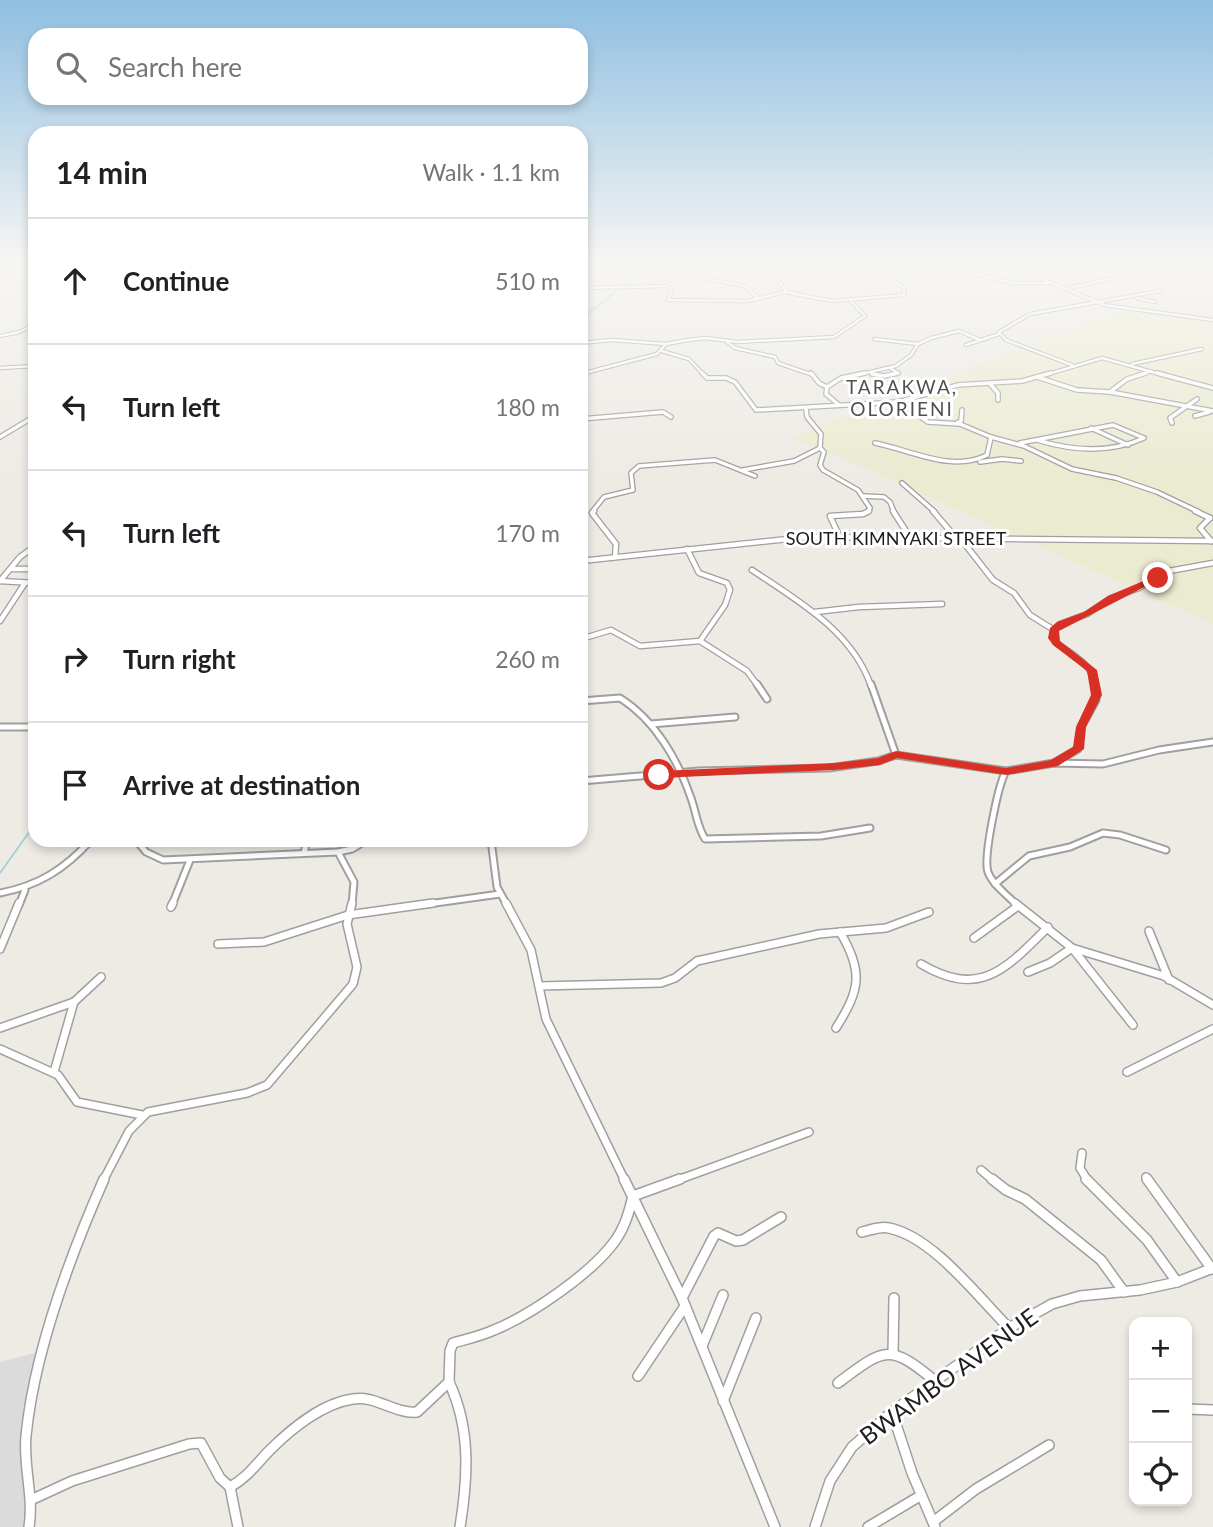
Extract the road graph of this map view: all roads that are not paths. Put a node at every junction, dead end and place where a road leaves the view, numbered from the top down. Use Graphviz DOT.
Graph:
graph roads {
  1 [pos="837,335"];
  2 [pos="944,335"];
  3 [pos="968,335"];
  4 [pos="995,335"];
  5 [pos="1000,335"];
  6 [pos="874,339"];
  7 [pos="980,340"];
  8 [pos="727,341"];
  9 [pos="588,342"];
  10 [pos="666,344"];
  11 [pos="918,344"];
  12 [pos="966,345"];
  13 [pos="1202,349"];
  14 [pos="662,351"];
  15 [pos="1072,365"];
  16 [pos="1129,365"];
  17 [pos="28,366"];
  18 [pos="0,368"];
  19 [pos="890,368"];
  20 [pos="1151,371"];
  21 [pos="588,372"];
  22 [pos="869,373"];
  23 [pos="1037,377"];
  24 [pos="990,384"];
  25 [pos="827,387"];
  26 [pos="1213,388"];
  27 [pos="1110,392"];
  28 [pos="998,400"];
  29 [pos="1197,400"];
  30 [pos="898,402"];
  31 [pos="838,405"];
  32 [pos="1185,406"];
  33 [pos="806,409"];
  34 [pos="962,410"];
  35 [pos="1212,411"];
  36 [pos="1195,416"];
  37 [pos="671,417"];
  38 [pos="588,418"];
  39 [pos="28,420"];
  40 [pos="954,423"];
  41 [pos="1172,423"];
  42 [pos="1091,428"];
  43 [pos="0,437"];
  44 [pos="991,437"];
  45 [pos="1037,440"];
  46 [pos="875,443"];
  47 [pos="1016,443"];
  48 [pos="1128,445"];
  49 [pos="820,448"];
  50 [pos="1021,461"];
  51 [pos="977,462"];
  52 [pos="742,470"];
  53 [pos="755,476"];
  54 [pos="902,483"];
  55 [pos="863,496"];
  56 [pos="1211,517"];
  57 [pos="840,538"];
  58 [pos="911,538"];
  59 [pos="959,539"];
  60 [pos="1212,541"];
  61 [pos="687,549"];
  62 [pos="28,550"];
  63 [pos="615,557"];
  64 [pos="588,560"];
  65 [pos="1213,563"];
  66 [pos="12,569"];
  67 [pos="28,569"];
  68 [pos="752,570"];
  69 [pos="0,581"];
  70 [pos="25,583"];
  71 [pos="943,604"];
  72 [pos="815,612"];
  73 [pos="0,621"];
  74 [pos="1054,630"];
  75 [pos="588,636"];
  76 [pos="700,641"];
  77 [pos="767,699"];
  78 [pos="588,700"];
  79 [pos="735,717"];
  80 [pos="651,724"];
  81 [pos="0,727"];
  82 [pos="28,727"];
  83 [pos="1213,742"];
  84 [pos="896,754"];
  85 [pos="1054,763"];
  86 [pos="1006,771"];
  87 [pos="678,772"];
  88 [pos="588,780"];
  89 [pos="870,828"];
  90 [pos="84,847"];
  91 [pos="143,847"];
  92 [pos="305,847"];
  93 [pos="355,847"];
  94 [pos="492,847"];
  95 [pos="1166,850"];
  96 [pos="338,852"];
  97 [pos="304,853"];
  98 [pos="190,860"];
  99 [pos="995,884"];
  100 [pos="25,890"];
  101 [pos="0,893"];
  102 [pos="500,894"];
  103 [pos="1018,906"];
  104 [pos="171,907"];
  105 [pos="929,912"];
  106 [pos="348,915"];
  107 [pos="1048,927"];
  108 [pos="1149,931"];
  109 [pos="840,932"];
  110 [pos="974,938"];
  111 [pos="218,944"];
  112 [pos="1072,948"];
  113 [pos="0,949"];
  114 [pos="921,964"];
  115 [pos="1028,972"];
  116 [pos="101,977"];
  117 [pos="1169,980"];
  118 [pos="540,986"];
  119 [pos="74,1002"];
  120 [pos="1213,1005"];
  121 [pos="1133,1025"];
  122 [pos="0,1028"];
  123 [pos="836,1028"];
  124 [pos="1213,1029"];
  125 [pos="0,1049"];
  126 [pos="54,1072"];
  127 [pos="1127,1072"];
  128 [pos="142,1115"];
  129 [pos="809,1132"];
  130 [pos="1082,1153"];
  131 [pos="981,1170"];
  132 [pos="1146,1177"];
  133 [pos="633,1196"];
  134 [pos="781,1216"];
  135 [pos="862,1231"];
  136 [pos="1213,1268"];
  137 [pos="1177,1282"];
  138 [pos="1124,1292"];
  139 [pos="723,1295"];
  140 [pos="894,1298"];
  141 [pos="684,1302"];
  142 [pos="756,1318"];
  143 [pos="1009,1328"];
  144 [pos="702,1346"];
  145 [pos="892,1353"];
  146 [pos="638,1376"];
  147 [pos="935,1381"];
  148 [pos="449,1382"];
  149 [pos="838,1383"];
  150 [pos="723,1401"];
  151 [pos="1192,1409"];
  152 [pos="1213,1410"];
  153 [pos="892,1412"];
  154 [pos="1049,1445"];
  155 [pos="230,1487"];
  156 [pos="920,1496"];
  157 [pos="33,1499"];
  158 [pos="934,1524"];
  159 [pos="29,1527"];
  160 [pos="238,1527"];
  161 [pos="460,1527"];
  162 [pos="775,1527"];
  163 [pos="815,1527"];
  164 [pos="868,1527"];
  1 -- 8 [label="street"];
  2 -- 11 [label="street"];
  3 -- 7 [label="street"];
  4 -- 7 [label="street"];
  5 -- 15 [label="street"];
  6 -- 11 [label="street"];
  7 -- 12 [label="street"];
  8 -- 10 [label="street"];
  8 -- 25 [label="street"];
  9 -- 10 [label="street"];
  10 -- 14 [label="street"];
  11 -- 19 [label="street"];
  13 -- 16 [label="street"];
  14 -- 21 [label="street"];
  14 -- 33 [label="street"];
  15 -- 16 [label="street"];
  15 -- 23 [label="street"];
  16 -- 20 [label="street"];
  17 -- 18 [label="street"];
  19 -- 22 [label="street"];
  19 -- 22 [label="street"];
  20 -- 26 [label="street"];
  20 -- 27 [label="street"];
  22 -- 25 [label="street"];
  23 -- 24 [label="street"];
  23 -- 27 [label="street"];
  24 -- 28 [label="street"];
  24 -- 30 [label="street"];
  25 -- 31 [label="street"];
  27 -- 32 [label="street"];
  29 -- 32 [label="street"];
  30 -- 31 [label="street"];
  30 -- 40 [label="street"];
  31 -- 33 [label="street"];
  32 -- 35 [label="street"];
  32 -- 41 [label="street"];
  33 -- 49 [label="street"];
  34 -- 40 [label="street"];
  35 -- 36 [label="street"];
  37 -- 38 [label="street"];
  39 -- 43 [label="street"];
  40 -- 44 [label="street"];
  42 -- 45 [label="street"];
  42 -- 48 [label="street"];
  42 -- 48 [label="street"];
  44 -- 47 [label="street"];
  44 -- 51 [label="street"];
  45 -- 47 [label="street"];
  45 -- 48 [label="street"];
  46 -- 51 [label="street"];
  47 -- 56 [label="street"];
  49 -- 52 [label="street"];
  49 -- 55 [label="street"];
  50 -- 51 [label="street"];
  52 -- 53 [label="street"];
  52 -- 63 [label="street"];
  54 -- 59 [label="street"];
  55 -- 57 [label="street"];
  55 -- 58 [label="street"];
  56 -- 60 [label="street"];
  57 -- 58 [label="street, SOUTH KIMNYAKI STREET"];
  57 -- 61 [label="street, SOUTH KIMNYAKI STREET"];
  58 -- 59 [label="street, SOUTH KIMNYAKI STREET"];
  59 -- 60 [label="street, SOUTH KIMNYAKI STREET"];
  59 -- 74 [label="street"];
  61 -- 63 [label="street, SOUTH KIMNYAKI STREET"];
  61 -- 76 [label="street"];
  62 -- 66 [label="street"];
  63 -- 64 [label="street, SOUTH KIMNYAKI STREET"];
  65 -- 74 [label="street"];
  66 -- 67 [label="street"];
  66 -- 69 [label="street"];
  68 -- 72 [label="street"];
  69 -- 70 [label="street"];
  70 -- 73 [label="street"];
  71 -- 72 [label="street"];
  72 -- 84 [label="street"];
  74 -- 85 [label="street"];
  75 -- 76 [label="street"];
  76 -- 77 [label="street"];
  78 -- 80 [label="street"];
  79 -- 80 [label="street"];
  80 -- 87 [label="street"];
  81 -- 82 [label="street"];
  83 -- 85 [label="street"];
  84 -- 86 [label="street"];
  84 -- 87 [label="street"];
  85 -- 86 [label="street"];
  86 -- 99 [label="street"];
  87 -- 88 [label="street"];
  87 -- 89 [label="street"];
  90 -- 100 [label="street"];
  91 -- 98 [label="street"];
  92 -- 97 [label="street"];
  93 -- 96 [label="street"];
  94 -- 102 [label="street"];
  95 -- 99 [label="street"];
  96 -- 97 [label="street"];
  96 -- 106 [label="street"];
  97 -- 98 [label="street"];
  98 -- 104 [label="street"];
  99 -- 103 [label="street"];
  100 -- 101 [label="street"];
  100 -- 113 [label="street"];
  102 -- 106 [label="street"];
  102 -- 118 [label="street"];
  103 -- 107 [label="street"];
  103 -- 110 [label="street"];
  105 -- 109 [label="street"];
  106 -- 111 [label="street"];
  106 -- 128 [label="street"];
  107 -- 112 [label="street"];
  107 -- 114 [label="street"];
  108 -- 117 [label="street"];
  109 -- 118 [label="street"];
  109 -- 123 [label="street"];
  112 -- 115 [label="street"];
  112 -- 117 [label="street"];
  112 -- 121 [label="street"];
  116 -- 119 [label="street"];
  117 -- 120 [label="street"];
  118 -- 133 [label="street"];
  119 -- 122 [label="street"];
  119 -- 126 [label="street"];
  124 -- 127 [label="street"];
  125 -- 126 [label="street"];
  126 -- 128 [label="street"];
  128 -- 157 [label="street"];
  129 -- 133 [label="street"];
  130 -- 137 [label="street"];
  131 -- 138 [label="street"];
  132 -- 136 [label="street"];
  133 -- 141 [label="street"];
  133 -- 148 [label="street"];
  134 -- 141 [label="street"];
  135 -- 143 [label="street"];
  136 -- 137 [label="street, BWAMBO AVENUE"];
  137 -- 138 [label="street, BWAMBO AVENUE"];
  138 -- 143 [label="street, BWAMBO AVENUE"];
  139 -- 144 [label="street"];
  140 -- 145 [label="street"];
  141 -- 144 [label="street"];
  141 -- 146 [label="street"];
  142 -- 150 [label="street"];
  143 -- 147 [label="street, BWAMBO AVENUE"];
  144 -- 150 [label="street"];
  145 -- 147 [label="street"];
  145 -- 149 [label="street"];
  147 -- 153 [label="street, BWAMBO AVENUE"];
  148 -- 155 [label="street"];
  148 -- 161 [label="street"];
  150 -- 162 [label="street"];
  151 -- 152 [label="street"];
  153 -- 156 [label="street"];
  153 -- 163 [label="street, BWAMBO AVENUE"];
  154 -- 158 [label="street"];
  155 -- 157 [label="street"];
  155 -- 160 [label="street"];
  156 -- 158 [label="street"];
  156 -- 164 [label="street"];
  157 -- 159 [label="street"];
}
